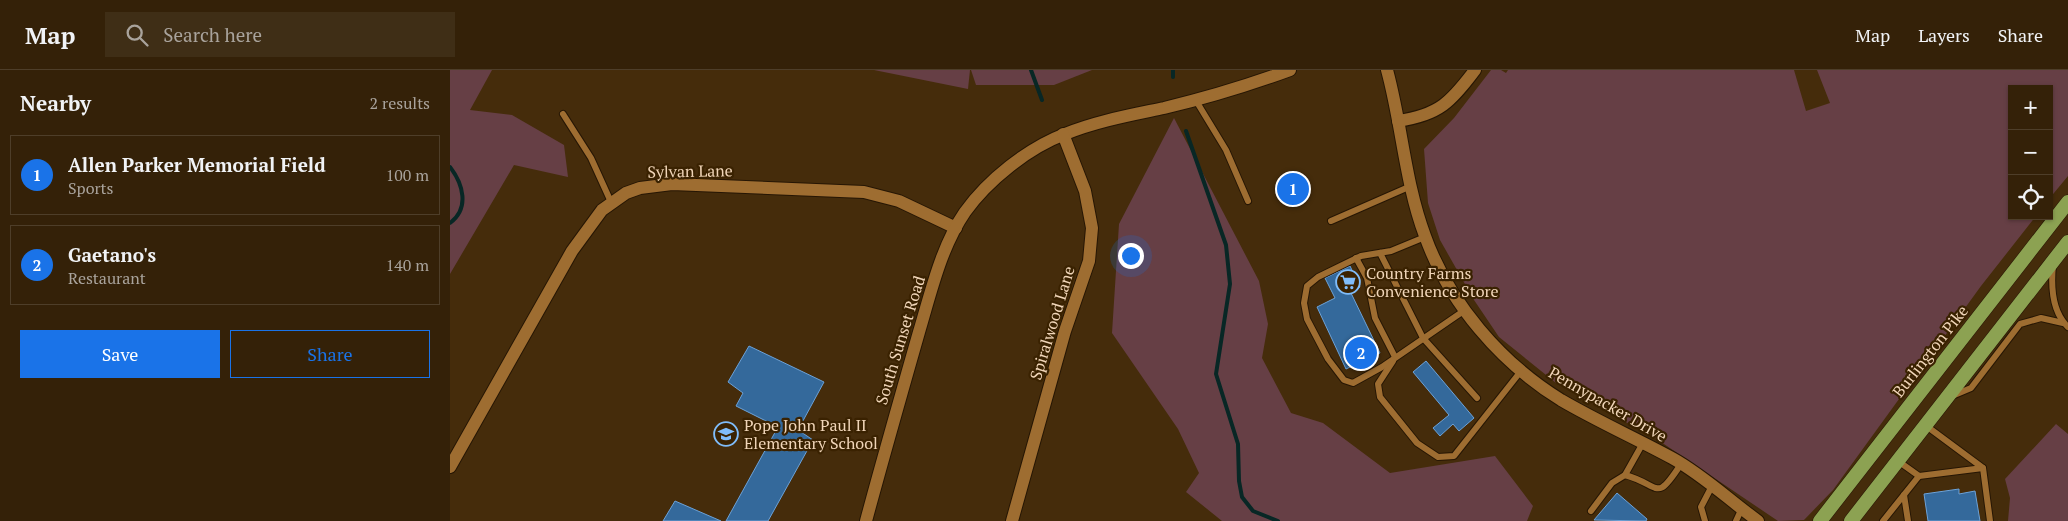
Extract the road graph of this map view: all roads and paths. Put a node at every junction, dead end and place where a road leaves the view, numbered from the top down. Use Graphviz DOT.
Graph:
graph roads {
  1 [pos="1290,70"];
  2 [pos="1387,70"];
  3 [pos="1475,70"];
  4 [pos="1195,100"];
  5 [pos="562,114"];
  6 [pos="1398,121"];
  7 [pos="1063,134"];
  8 [pos="1411,186"];
  9 [pos="1248,201"];
  10 [pos="611,202"];
  11 [pos="2068,202"];
  12 [pos="1332,221"];
  13 [pos="956,228"];
  14 [pos="1425,237"];
  15 [pos="2068,242"];
  16 [pos="1380,253"];
  17 [pos="1356,258"];
  18 [pos="2054,261"];
  19 [pos="1465,310"];
  20 [pos="2066,325"];
  21 [pos="1423,338"];
  22 [pos="1395,357"];
  23 [pos="1522,370"];
  24 [pos="1476,398"];
  25 [pos="1946,398"];
  26 [pos="1925,425"];
  27 [pos="1643,443"];
  28 [pos="1898,461"];
  29 [pos="1681,464"];
  30 [pos="450,467"];
  31 [pos="1983,468"];
  32 [pos="1625,475"];
  33 [pos="1919,476"];
  34 [pos="1712,486"];
  35 [pos="1904,495"];
  36 [pos="1742,508"];
  37 [pos="1591,511"];
  38 [pos="866,521"];
  39 [pos="1012,521"];
  40 [pos="1705,521"];
  41 [pos="1736,521"];
  42 [pos="1758,521"];
  43 [pos="1820,521"];
  44 [pos="1851,521"];
  45 [pos="1883,521"];
  46 [pos="1908,521"];
  47 [pos="1990,521"];
  1 -- 4 [label="street, South Sunset Road"];
  2 -- 6 [label="street, Pennypacker Drive"];
  3 -- 6 [label="street"];
  4 -- 7 [label="street, South Sunset Road"];
  4 -- 9 [label="lane"];
  5 -- 10 [label="lane"];
  6 -- 8 [label="street, Pennypacker Drive"];
  7 -- 13 [label="street, South Sunset Road"];
  7 -- 39 [label="street, Spiralwood Lane"];
  8 -- 12 [label="lane"];
  8 -- 14 [label="street, Pennypacker Drive"];
  10 -- 13 [label="street, Sylvan Lane"];
  10 -- 30 [label="street, Sylvan Lane"];
  11 -- 43 [label="highway, Burlington Pike"];
  13 -- 38 [label="street, South Sunset Road"];
  14 -- 16 [label="lane"];
  14 -- 19 [label="street, Pennypacker Drive"];
  15 -- 18 [label="highway"];
  16 -- 17 [label="lane"];
  16 -- 21 [label="lane"];
  17 -- 22 [label="lane"];
  17 -- 22 [label="lane"];
  18 -- 20 [label="lane"];
  18 -- 25 [label="highway"];
  19 -- 21 [label="lane"];
  19 -- 23 [label="street, Pennypacker Drive"];
  20 -- 25 [label="lane"];
  21 -- 22 [label="lane"];
  21 -- 24 [label="lane"];
  22 -- 23 [label="lane"];
  23 -- 27 [label="street, Pennypacker Drive"];
  25 -- 26 [label="highway"];
  26 -- 28 [label="highway"];
  26 -- 31 [label="lane"];
  27 -- 29 [label="street, Pennypacker Drive"];
  27 -- 32 [label="lane"];
  28 -- 33 [label="lane"];
  28 -- 44 [label="highway"];
  29 -- 32 [label="lane"];
  29 -- 34 [label="street, Pennypacker Drive"];
  31 -- 33 [label="lane"];
  31 -- 47 [label="lane"];
  32 -- 37 [label="lane"];
  33 -- 35 [label="lane"];
  34 -- 36 [label="street, Pennypacker Drive"];
  34 -- 40 [label="lane"];
  35 -- 45 [label="lane"];
  35 -- 46 [label="lane"];
  36 -- 41 [label="lane"];
  36 -- 42 [label="street, Pennypacker Drive"];
}
